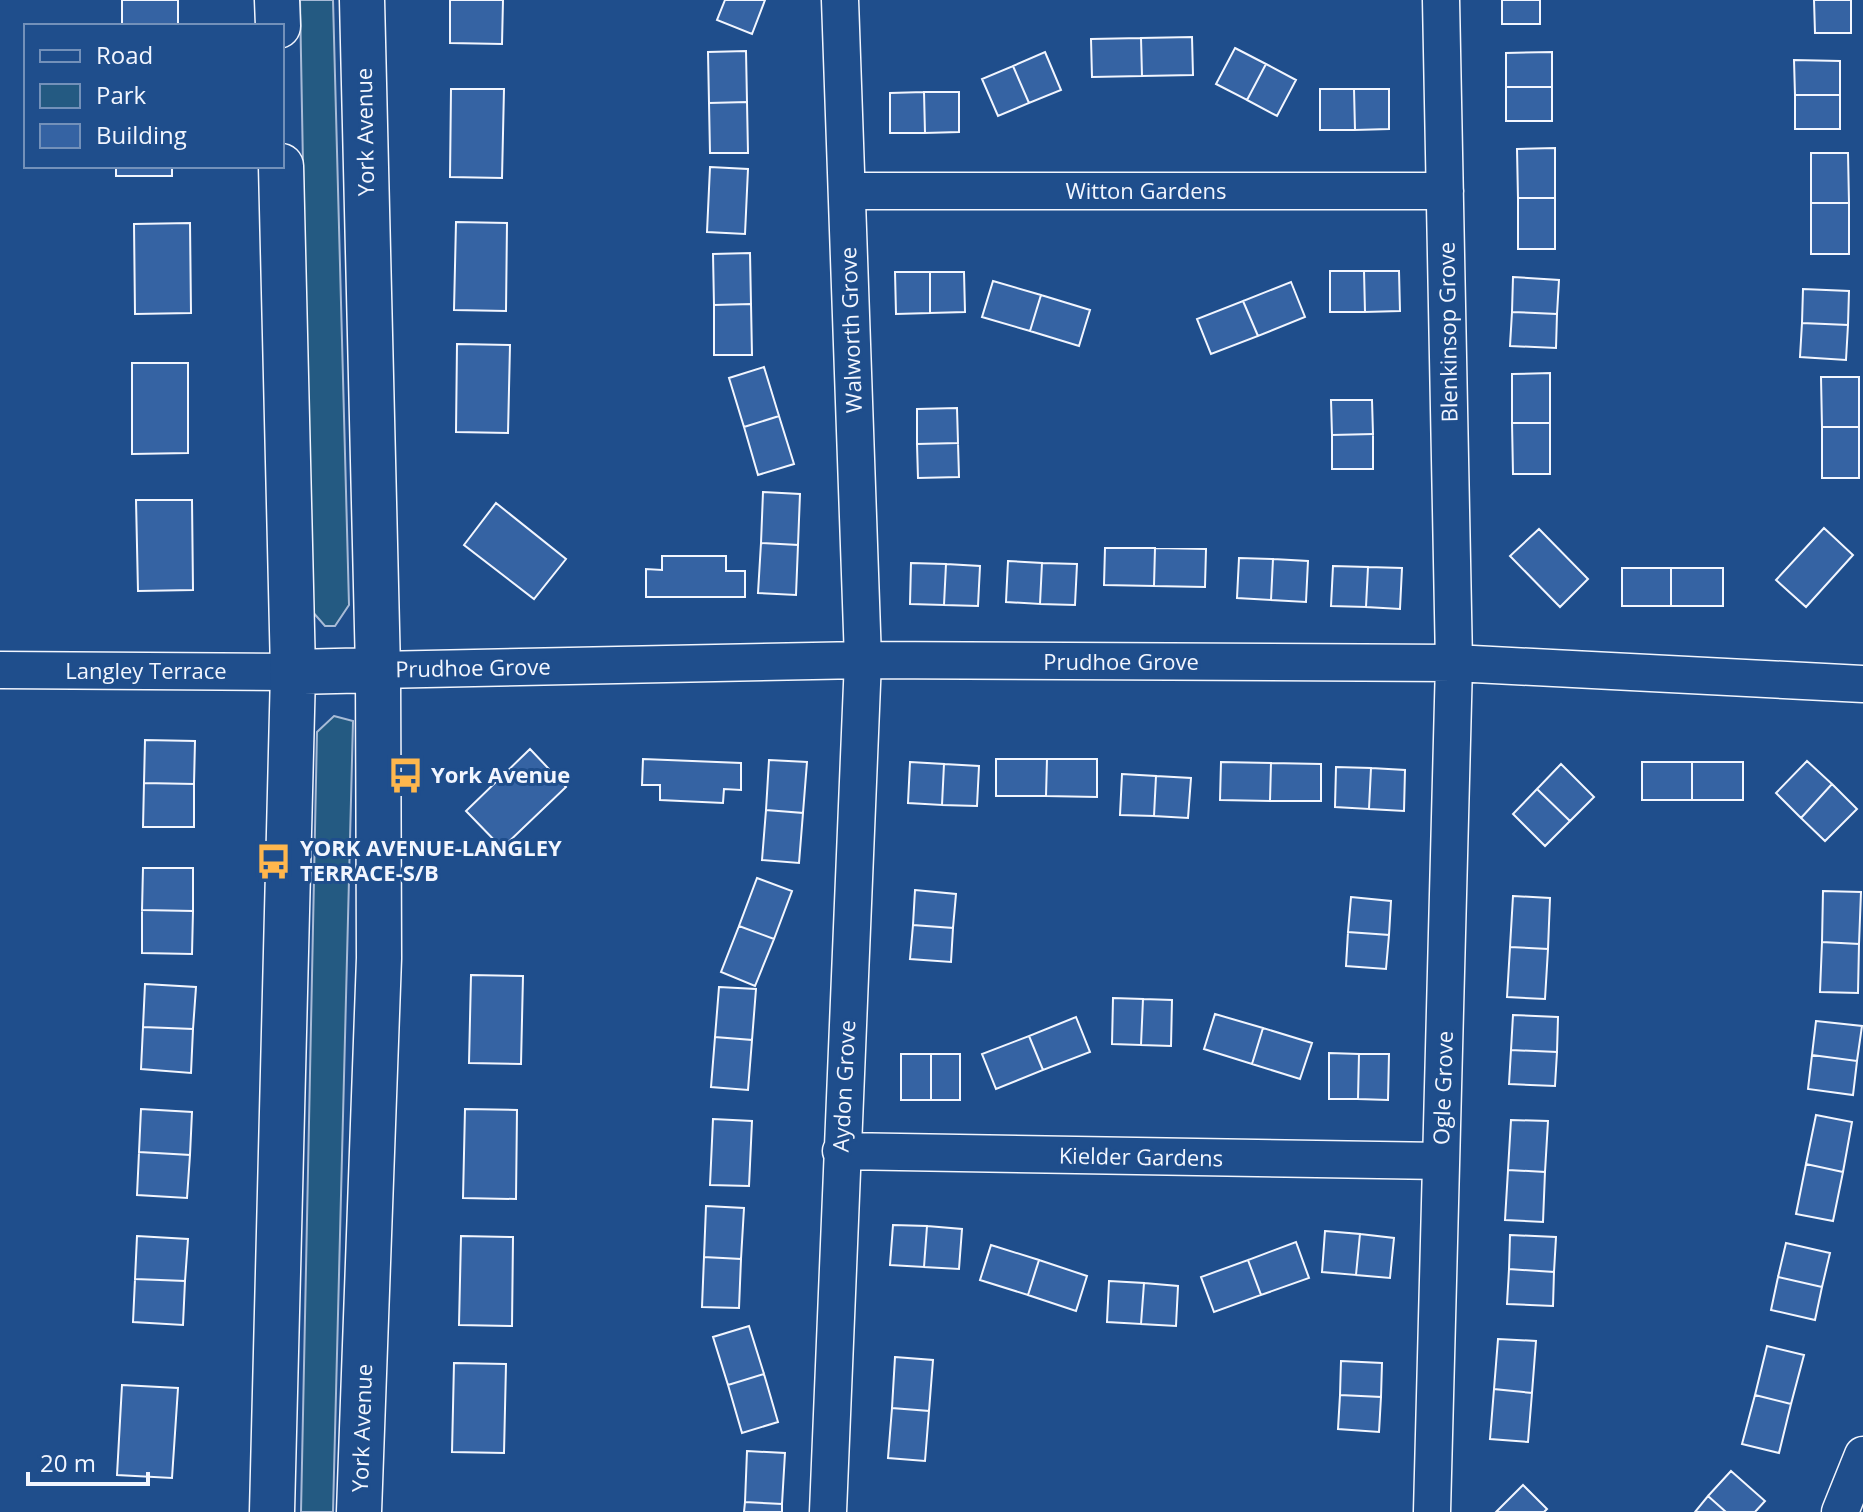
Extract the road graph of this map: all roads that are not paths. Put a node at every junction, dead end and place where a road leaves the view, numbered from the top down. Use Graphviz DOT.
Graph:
graph roads {
  1 [pos="277,0"];
  2 [pos="362,0"];
  3 [pos="840,0"];
  4 [pos="1441,0"];
  5 [pos="278,24"];
  6 [pos="281,168"];
  7 [pos="847,191"];
  8 [pos="1445,191"];
  9 [pos="863,660"];
  10 [pos="1454,663"];
  11 [pos="0,670"];
  12 [pos="378,670"];
  13 [pos="293,672"];
  14 [pos="1863,684"];
  15 [pos="841,1151"];
  16 [pos="1441,1161"];
  17 [pos="1863,1455"];
  18 [pos="272,1512"];
  19 [pos="359,1512"];
  20 [pos="828,1512"];
  21 [pos="1432,1512"];
  22 [pos="1840,1512"];
  1 -- 5 [label="main road"];
  2 -- 12 [label="main road, York Avenue"];
  3 -- 7 [label="street, Walworth Grove"];
  4 -- 8 [label="street, Blenkinsop Grove"];
  6 -- 13 [label="main road"];
  7 -- 8 [label="street, Witton Gardens"];
  7 -- 9 [label="street, Walworth Grove"];
  8 -- 10 [label="street, Blenkinsop Grove"];
  9 -- 10 [label="street, Prudhoe Grove"];
  9 -- 12 [label="street, Prudhoe Grove"];
  9 -- 15 [label="street, Aydon Grove"];
  10 -- 14 [label="street, Prudhoe Grove"];
  10 -- 16 [label="street, Ogle Grove"];
  11 -- 13 [label="street, Langley Terrace"];
  12 -- 13 [label="main road"];
  12 -- 19 [label="main road, York Avenue"];
  13 -- 18 [label="main road"];
  15 -- 16 [label="street, Kielder Gardens"];
  15 -- 20 [label="street, Aydon Grove"];
  16 -- 21 [label="street, Ogle Grove"];
  17 -- 22 [label="street"];
}
